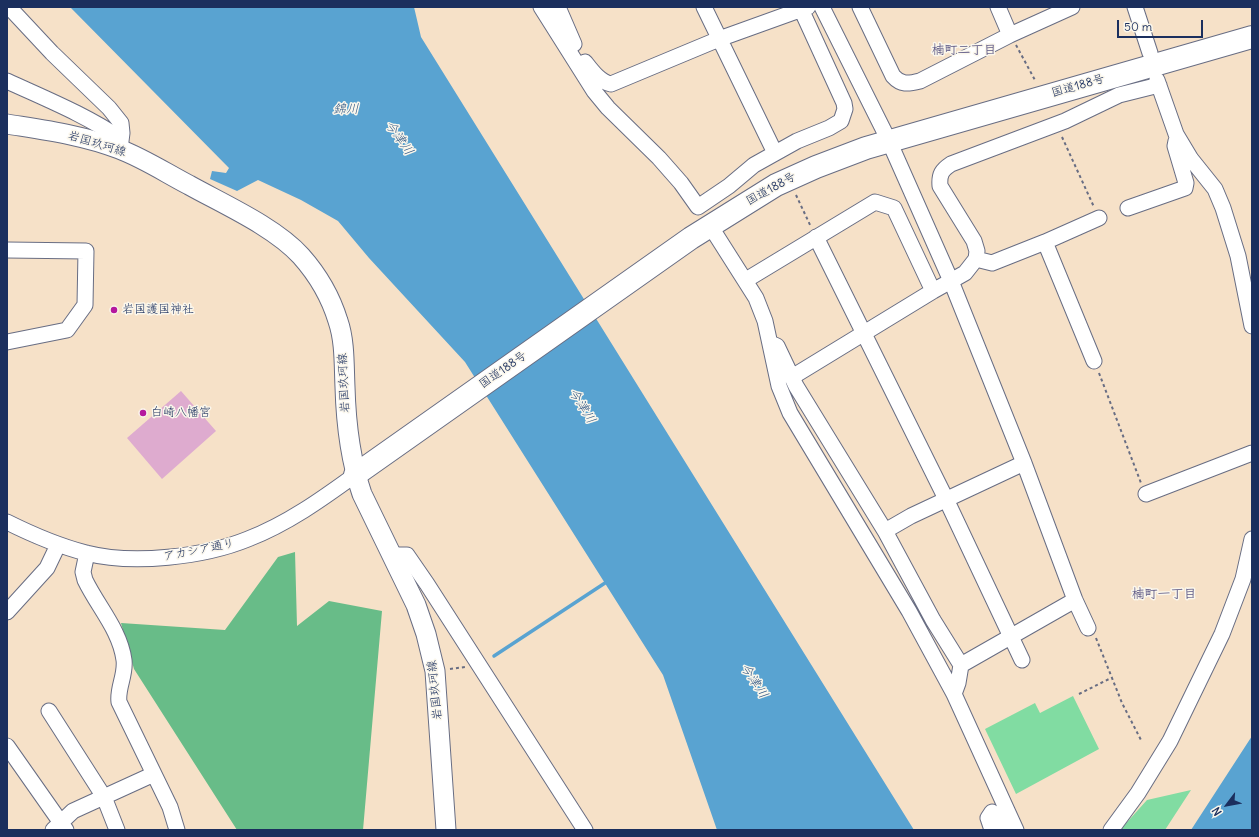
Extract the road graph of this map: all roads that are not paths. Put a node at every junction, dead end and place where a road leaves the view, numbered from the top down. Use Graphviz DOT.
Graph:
graph roads {
  1 [pos="9,7"];
  2 [pos="541,7"];
  3 [pos="558,7"];
  4 [pos="704,7"];
  5 [pos="822,7"];
  6 [pos="860,7"];
  7 [pos="998,7"];
  8 [pos="1072,7"];
  9 [pos="1135,7"];
  10 [pos="805,8"];
  11 [pos="1010,36"];
  12 [pos="1252,37"];
  13 [pos="719,39"];
  14 [pos="1150,54"];
  15 [pos="578,58"];
  16 [pos="7,81"];
  17 [pos="7,124"];
  18 [pos="1176,134"];
  19 [pos="889,141"];
  20 [pos="120,144"];
  21 [pos="775,153"];
  22 [pos="1128,208"];
  23 [pos="1098,218"];
  24 [pos="716,235"];
  25 [pos="816,237"];
  26 [pos="1044,242"];
  27 [pos="7,250"];
  28 [pos="976,259"];
  29 [pos="746,280"];
  30 [pos="951,281"];
  31 [pos="933,291"];
  32 [pos="1252,326"];
  33 [pos="864,334"];
  34 [pos="7,342"];
  35 [pos="769,343"];
  36 [pos="1094,361"];
  37 [pos="791,376"];
  38 [pos="1252,453"];
  39 [pos="1024,463"];
  40 [pos="355,475"];
  41 [pos="1146,494"];
  42 [pos="946,499"];
  43 [pos="7,522"];
  44 [pos="885,531"];
  45 [pos="1252,539"];
  46 [pos="58,545"];
  47 [pos="87,553"];
  48 [pos="392,555"];
  49 [pos="1075,600"];
  50 [pos="7,612"];
  51 [pos="1088,628"];
  52 [pos="1011,636"];
  53 [pos="1022,660"];
  54 [pos="961,665"];
  55 [pos="954,694"];
  56 [pos="49,711"];
  57 [pos="7,746"];
  58 [pos="154,774"];
  59 [pos="104,797"];
  60 [pos="1014,826"];
  61 [pos="60,827"];
  62 [pos="117,830"];
  63 [pos="177,830"];
  64 [pos="446,830"];
  65 [pos="585,830"];
  66 [pos="992,830"];
  67 [pos="1111,830"];
  1 -- 20 [label="street"];
  2 -- 15 [label="street"];
  3 -- 15 [label="street"];
  4 -- 13 [label="street"];
  5 -- 19 [label="street"];
  6 -- 11 [label="street"];
  7 -- 11 [label="street"];
  8 -- 11 [label="street"];
  9 -- 14 [label="street"];
  10 -- 13 [label="street"];
  10 -- 21 [label="street"];
  12 -- 19 [label="highway, 国道188号"];
  13 -- 15 [label="street"];
  13 -- 21 [label="street"];
  15 -- 21 [label="street"];
  16 -- 20 [label="street"];
  17 -- 20 [label="main road, 岩国玖珂線"];
  18 -- 22 [label="street"];
  18 -- 28 [label="street"];
  18 -- 32 [label="street"];
  19 -- 30 [label="street"];
  19 -- 40 [label="highway, 国道188号"];
  20 -- 40 [label="main road, 岩国玖珂線"];
  23 -- 26 [label="street"];
  24 -- 29 [label="street"];
  25 -- 29 [label="street"];
  25 -- 31 [label="street"];
  25 -- 33 [label="street"];
  26 -- 28 [label="street"];
  26 -- 36 [label="street"];
  27 -- 34 [label="street"];
  28 -- 30 [label="street"];
  29 -- 35 [label="street"];
  30 -- 31 [label="street"];
  30 -- 39 [label="street"];
  31 -- 33 [label="street"];
  33 -- 37 [label="street"];
  33 -- 42 [label="street"];
  35 -- 37 [label="street"];
  35 -- 55 [label="street"];
  37 -- 44 [label="street"];
  38 -- 41 [label="street"];
  39 -- 42 [label="street"];
  39 -- 49 [label="street"];
  40 -- 47 [label="street, アカシア通り"];
  40 -- 48 [label="main road, 岩国玖珂線"];
  42 -- 44 [label="street"];
  42 -- 52 [label="street"];
  43 -- 46 [label="street, アカシア通り"];
  44 -- 54 [label="street"];
  45 -- 67 [label="street"];
  46 -- 47 [label="street, アカシア通り"];
  46 -- 50 [label="street"];
  47 -- 58 [label="street"];
  48 -- 64 [label="main road, 岩国玖珂線"];
  48 -- 65 [label="street"];
  49 -- 51 [label="street"];
  49 -- 52 [label="street"];
  52 -- 53 [label="street"];
  52 -- 54 [label="street"];
  54 -- 55 [label="street"];
  55 -- 60 [label="street"];
  56 -- 59 [label="street"];
  57 -- 61 [label="street"];
  58 -- 59 [label="street"];
  58 -- 63 [label="street"];
  59 -- 61 [label="street"];
  59 -- 62 [label="street"];
  60 -- 66 [label="street"];
}
